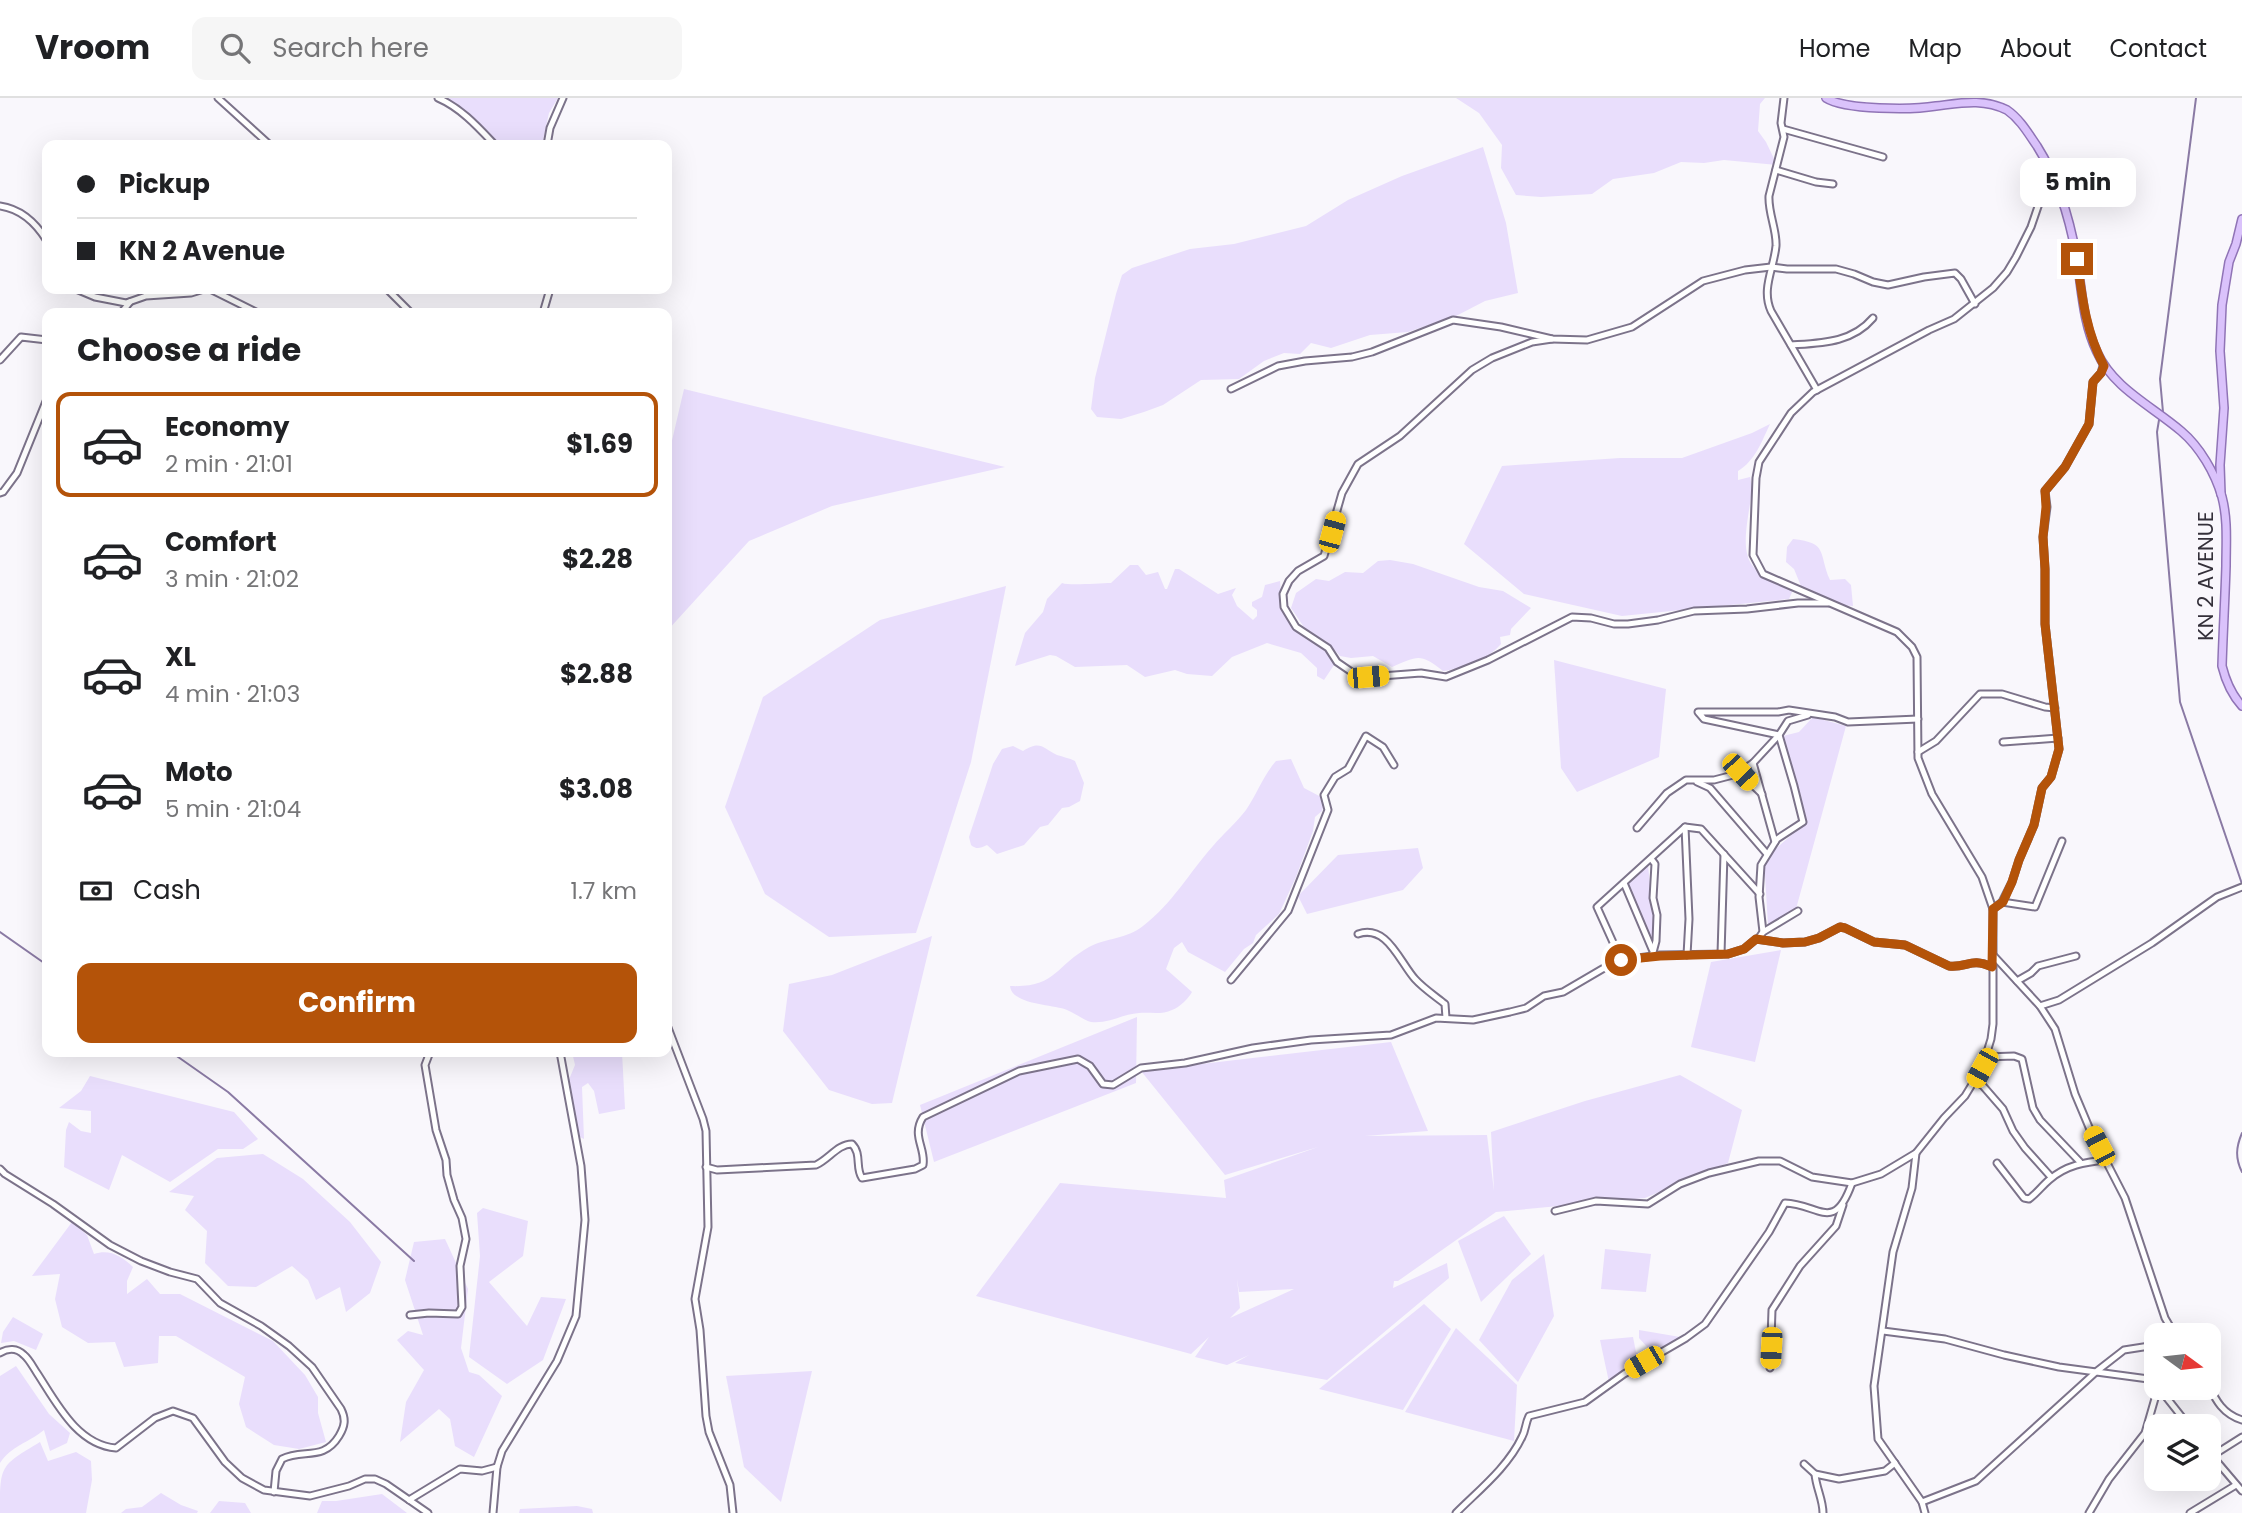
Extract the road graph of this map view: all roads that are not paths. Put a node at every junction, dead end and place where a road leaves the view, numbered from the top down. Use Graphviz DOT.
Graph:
graph roads {
  1 [pos="218,98"];
  2 [pos="438,98"];
  3 [pos="563,98"];
  4 [pos="1784,98"];
  5 [pos="1826,98"];
  6 [pos="1783,129"];
  7 [pos="264,140"];
  8 [pos="490,140"];
  9 [pos="548,140"];
  10 [pos="1883,157"];
  11 [pos="1776,170"];
  12 [pos="2055,176"];
  13 [pos="1833,184"];
  14 [pos="0,206"];
  15 [pos="2242,219"];
  16 [pos="42,234"];
  17 [pos="1771,267"];
  18 [pos="88,294"];
  19 [pos="176,294"];
  20 [pos="220,294"];
  21 [pos="392,294"];
  22 [pos="130,302"];
  23 [pos="1975,304"];
  24 [pos="125,308"];
  25 [pos="248,308"];
  26 [pos="406,308"];
  27 [pos="1873,318"];
  28 [pos="42,339"];
  29 [pos="1552,339"];
  30 [pos="1791,345"];
  31 [pos="0,360"];
  32 [pos="2104,366"];
  33 [pos="1231,389"];
  34 [pos="1817,390"];
  35 [pos="42,411"];
  36 [pos="0,493"];
  37 [pos="2221,495"];
  38 [pos="1831,603"];
  39 [pos="2242,706"];
  40 [pos="2055,708"];
  41 [pos="1811,714"];
  42 [pos="1917,719"];
  43 [pos="1779,735"];
  44 [pos="2058,738"];
  45 [pos="2003,742"];
  46 [pos="1918,752"];
  47 [pos="1753,762"];
  48 [pos="1394,765"];
  49 [pos="1740,772"];
  50 [pos="1694,780"];
  51 [pos="1762,794"];
  52 [pos="1685,827"];
  53 [pos="1637,828"];
  54 [pos="2062,841"];
  55 [pos="1775,842"];
  56 [pos="1724,854"];
  57 [pos="1767,854"];
  58 [pos="1652,860"];
  59 [pos="1624,883"];
  60 [pos="2242,887"];
  61 [pos="1760,894"];
  62 [pos="2003,902"];
  63 [pos="1993,909"];
  64 [pos="1798,911"];
  65 [pos="1763,932"];
  66 [pos="1358,934"];
  67 [pos="1758,939"];
  68 [pos="1652,949"];
  69 [pos="1721,954"];
  70 [pos="1687,955"];
  71 [pos="1993,955"];
  72 [pos="1652,956"];
  73 [pos="2076,956"];
  74 [pos="1621,960"];
  75 [pos="1992,967"];
  76 [pos="1230,980"];
  77 [pos="2017,981"];
  78 [pos="2040,1006"];
  79 [pos="1446,1018"];
  80 [pos="672,1038"];
  81 [pos="427,1057"];
  82 [pos="561,1057"];
  83 [pos="1986,1057"];
  84 [pos="1975,1081"];
  85 [pos="1916,1153"];
  86 [pos="2106,1160"];
  87 [pos="2080,1162"];
  88 [pos="1997,1163"];
  89 [pos="706,1167"];
  90 [pos="0,1169"];
  91 [pos="2051,1177"];
  92 [pos="1852,1183"];
  93 [pos="1844,1202"];
  94 [pos="1555,1210"];
  95 [pos="410,1315"];
  96 [pos="2168,1323"];
  97 [pos="1883,1331"];
  98 [pos="2144,1347"];
  99 [pos="0,1353"];
  100 [pos="1770,1368"];
  101 [pos="2097,1371"];
  102 [pos="2144,1378"];
  103 [pos="2155,1400"];
  104 [pos="2168,1400"];
  105 [pos="2218,1400"];
  106 [pos="2179,1414"];
  107 [pos="2242,1420"];
  108 [pos="2242,1437"];
  109 [pos="2221,1448"];
  110 [pos="1895,1463"];
  111 [pos="1804,1464"];
  112 [pos="497,1467"];
  113 [pos="2221,1467"];
  114 [pos="1815,1474"];
  115 [pos="2236,1485"];
  116 [pos="274,1492"];
  117 [pos="2242,1492"];
  118 [pos="409,1500"];
  119 [pos="1922,1502"];
  120 [pos="428,1513"];
  121 [pos="493,1513"];
  122 [pos="733,1513"];
  123 [pos="1456,1513"];
  124 [pos="1823,1513"];
  125 [pos="1924,1513"];
  126 [pos="2089,1513"];
  127 [pos="2190,1513"];
  1 -- 7 [label="street"];
  2 -- 8 [label="street"];
  3 -- 9 [label="street"];
  4 -- 6 [label="street"];
  5 -- 12 [label="main road, KN 2 AVENUE"];
  6 -- 10 [label="street"];
  6 -- 11 [label="street"];
  11 -- 13 [label="street"];
  11 -- 17 [label="street"];
  12 -- 23 [label="street"];
  12 -- 32 [label="main road, KN 2 AVENUE"];
  14 -- 16 [label="street"];
  15 -- 37 [label="main road"];
  17 -- 23 [label="street"];
  17 -- 29 [label="street"];
  17 -- 30 [label="street"];
  18 -- 22 [label="street"];
  19 -- 22 [label="street"];
  20 -- 25 [label="street"];
  21 -- 26 [label="street"];
  22 -- 24 [label="street"];
  23 -- 34 [label="street"];
  27 -- 30 [label="street"];
  28 -- 31 [label="street"];
  29 -- 33 [label="street"];
  29 -- 38 [label="street"];
  30 -- 34 [label="street"];
  32 -- 37 [label="main road, KN 2 AVENUE"];
  32 -- 40 [label="street"];
  34 -- 38 [label="street"];
  35 -- 36 [label="street"];
  37 -- 39 [label="main road, KN 2 AVENUE"];
  38 -- 42 [label="street"];
  40 -- 44 [label="street"];
  40 -- 46 [label="street"];
  41 -- 42 [label="street"];
  41 -- 43 [label="street"];
  41 -- 43 [label="street"];
  42 -- 46 [label="street"];
  43 -- 47 [label="street"];
  43 -- 55 [label="street"];
  44 -- 45 [label="street"];
  44 -- 62 [label="street"];
  46 -- 63 [label="street"];
  47 -- 49 [label="street"];
  47 -- 51 [label="street"];
  48 -- 76 [label="street"];
  49 -- 50 [label="street"];
  49 -- 51 [label="street"];
  50 -- 53 [label="street"];
  50 -- 57 [label="street"];
  51 -- 55 [label="street"];
  52 -- 56 [label="street"];
  52 -- 59 [label="street"];
  52 -- 70 [label="street"];
  54 -- 62 [label="street"];
  55 -- 57 [label="street"];
  56 -- 61 [label="street"];
  56 -- 69 [label="street"];
  57 -- 61 [label="street"];
  58 -- 68 [label="street"];
  59 -- 68 [label="street"];
  59 -- 74 [label="street"];
  60 -- 78 [label="street"];
  61 -- 65 [label="street"];
  62 -- 63 [label="street"];
  63 -- 71 [label="street"];
  64 -- 65 [label="street"];
  65 -- 67 [label="street"];
  66 -- 79 [label="street"];
  67 -- 69 [label="street"];
  67 -- 75 [label="street"];
  68 -- 72 [label="street"];
  69 -- 70 [label="street"];
  70 -- 72 [label="street"];
  71 -- 75 [label="street"];
  71 -- 77 [label="street"];
  72 -- 74 [label="street"];
  73 -- 77 [label="street"];
  74 -- 79 [label="street"];
  75 -- 83 [label="street"];
  77 -- 78 [label="street"];
  78 -- 86 [label="street"];
  79 -- 89 [label="street"];
  80 -- 89 [label="street"];
  81 -- 95 [label="street"];
  82 -- 112 [label="street"];
  83 -- 84 [label="street"];
  83 -- 87 [label="street"];
  84 -- 85 [label="street"];
  84 -- 91 [label="street"];
  85 -- 92 [label="street"];
  85 -- 97 [label="street"];
  86 -- 87 [label="street"];
  86 -- 96 [label="street"];
  87 -- 91 [label="street"];
  88 -- 91 [label="street"];
  89 -- 122 [label="street"];
  90 -- 116 [label="street"];
  92 -- 93 [label="street"];
  92 -- 94 [label="street"];
  93 -- 100 [label="street"];
  93 -- 123 [label="street"];
  97 -- 101 [label="street"];
  97 -- 110 [label="street"];
  98 -- 101 [label="street"];
  99 -- 116 [label="street"];
  101 -- 102 [label="street"];
  101 -- 119 [label="street"];
  103 -- 126 [label="street"];
  104 -- 106 [label="street"];
  105 -- 107 [label="street"];
  108 -- 109 [label="street"];
  110 -- 114 [label="street"];
  110 -- 119 [label="street"];
  111 -- 114 [label="street"];
  112 -- 118 [label="street"];
  112 -- 121 [label="street"];
  113 -- 115 [label="street"];
  114 -- 124 [label="street"];
  115 -- 117 [label="street"];
  115 -- 127 [label="street"];
  116 -- 118 [label="street"];
  118 -- 120 [label="street"];
  119 -- 125 [label="street"];
}
